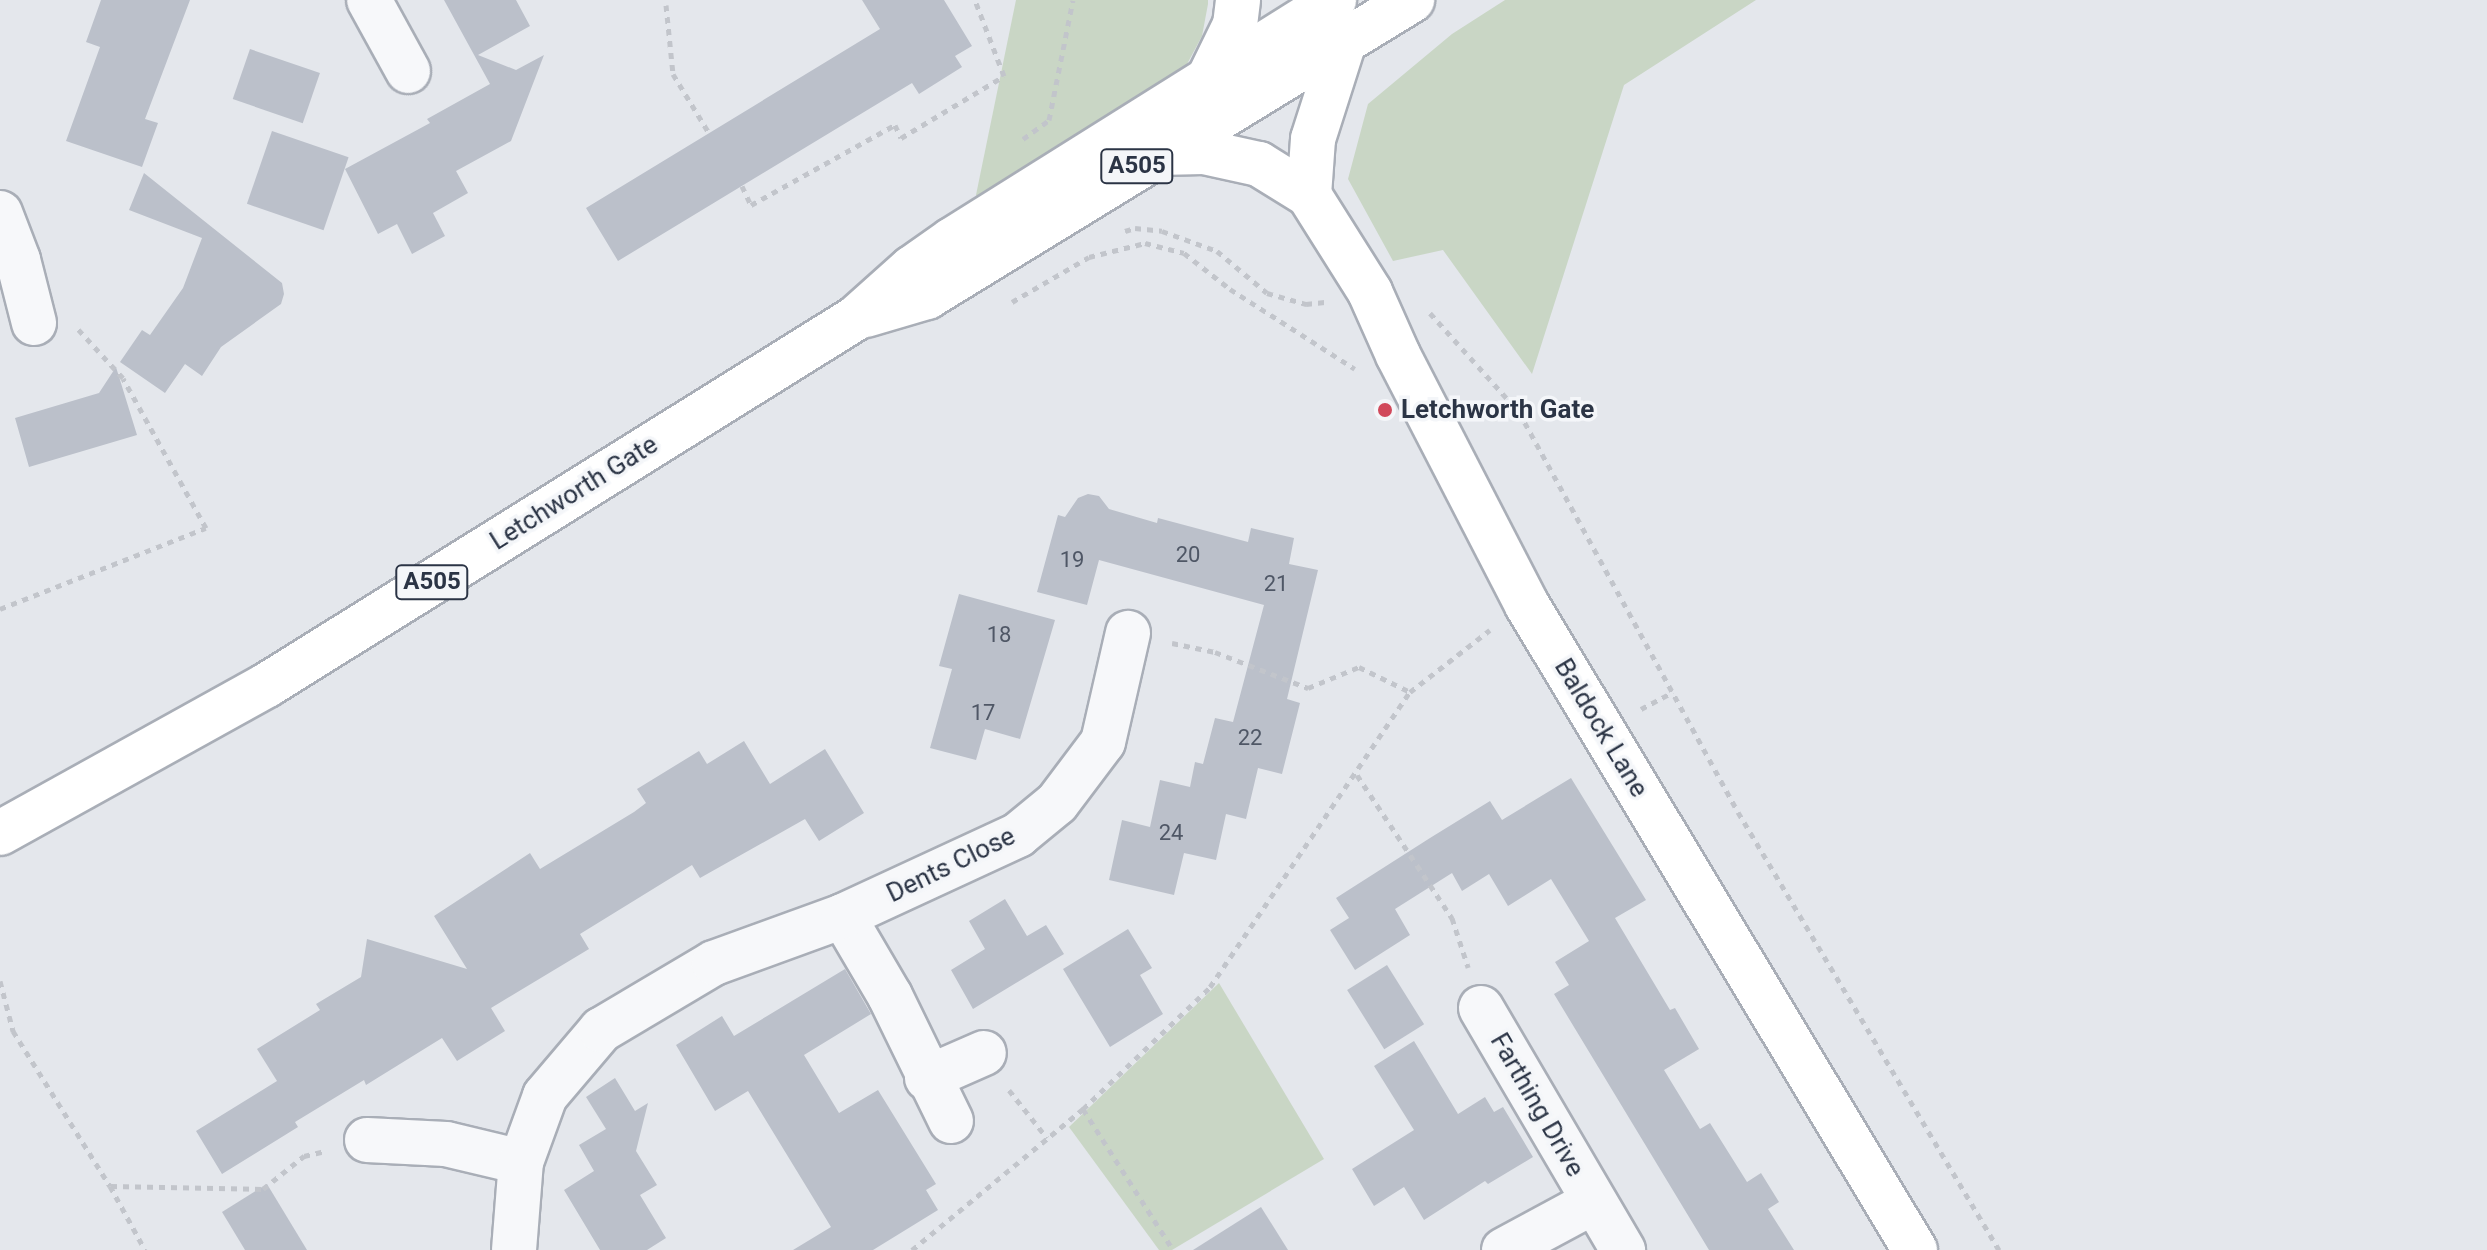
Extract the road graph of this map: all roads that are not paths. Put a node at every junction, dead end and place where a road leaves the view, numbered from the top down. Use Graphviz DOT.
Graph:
graph roads {
  1 [pos="369,0"];
  2 [pos="1238,0"];
  3 [pos="1334,0"];
  4 [pos="1412,0"];
  5 [pos="1344,42"];
  6 [pos="408,71"];
  7 [pos="1209,78"];
  8 [pos="1158,153"];
  9 [pos="1309,195"];
  10 [pos="0,213"];
  11 [pos="856,318"];
  12 [pos="34,323"];
  13 [pos="1128,633"];
  14 [pos="0,833"];
  15 [pos="843,916"];
  16 [pos="1481,1008"];
  17 [pos="984,1053"];
  18 [pos="927,1078"];
  19 [pos="951,1121"];
  20 [pos="367,1140"];
  21 [pos="521,1162"];
  22 [pos="1593,1202"];
  23 [pos="514,1250"];
  24 [pos="1504,1250"];
  25 [pos="1623,1250"];
  26 [pos="1915,1250"];
  1 -- 6 [label="street"];
  2 -- 7 [label="main road"];
  3 -- 7 [label="main road, Letchworth Gate / A505"];
  4 -- 5 [label="main road, Letchworth Gate / A505"];
  5 -- 8 [label="main road, Letchworth Gate / A505"];
  5 -- 9 [label="main road"];
  7 -- 11 [label="main road, Letchworth Gate / A505"];
  8 -- 9 [label="main road, Baldock Lane"];
  8 -- 11 [label="main road, Letchworth Gate / A505"];
  9 -- 26 [label="main road, Baldock Lane"];
  10 -- 12 [label="street"];
  11 -- 14 [label="main road, Letchworth Gate / A505"];
  13 -- 15 [label="street, Dents Close"];
  15 -- 18 [label="street"];
  15 -- 21 [label="street, Dents Close"];
  16 -- 22 [label="street, Farthing Drive"];
  17 -- 18 [label="street"];
  18 -- 19 [label="street"];
  20 -- 21 [label="street"];
  21 -- 23 [label="street, Dents Close"];
  22 -- 24 [label="street, Farthing Drive"];
  22 -- 25 [label="street, Farthing Drive"];
}
